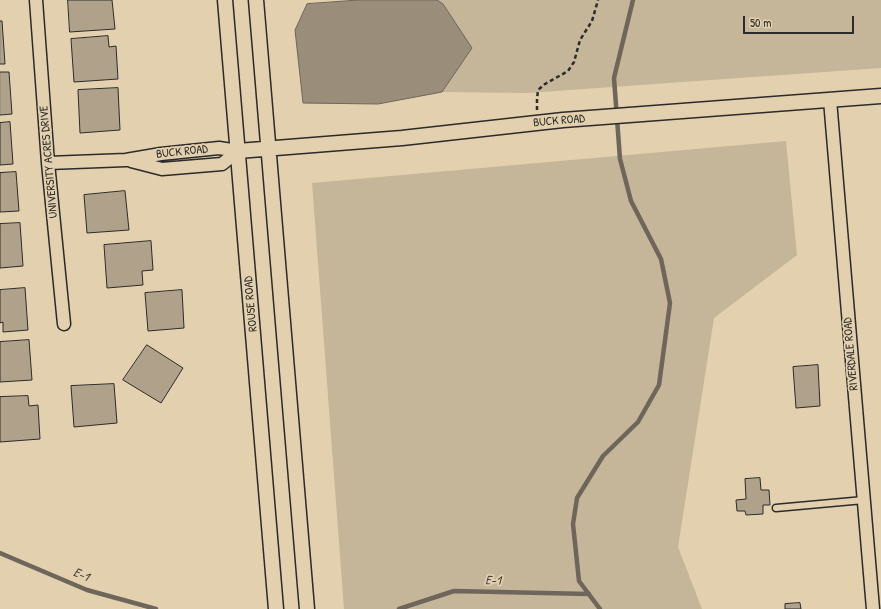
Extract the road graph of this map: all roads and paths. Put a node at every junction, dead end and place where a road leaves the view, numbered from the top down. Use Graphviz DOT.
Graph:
graph roads {
  1 [pos="36,0"];
  2 [pos="225,0"];
  3 [pos="256,0"];
  4 [pos="598,0"];
  5 [pos="881,96"];
  6 [pos="830,100"];
  7 [pos="537,112"];
  8 [pos="269,148"];
  9 [pos="238,151"];
  10 [pos="161,154"];
  11 [pos="126,160"];
  12 [pos="48,163"];
  13 [pos="162,168"];
  14 [pos="64,324"];
  15 [pos="864,500"];
  16 [pos="776,508"];
  17 [pos="276,609"];
  18 [pos="307,609"];
  19 [pos="873,609"];
  1 -- 12 [label="street, UNIVERSITY ACRES DRIVE"];
  2 -- 9 [label="street, ROUSE ROAD"];
  3 -- 8 [label="street"];
  4 -- 7 [label="path"];
  5 -- 6 [label="street, BUCK ROAD"];
  6 -- 8 [label="street, BUCK ROAD"];
  6 -- 15 [label="street, RIVERDALE ROAD"];
  8 -- 9 [label="street, BUCK ROAD"];
  8 -- 18 [label="street"];
  9 -- 10 [label="street, BUCK ROAD"];
  9 -- 13 [label="street, BUCK ROAD"];
  9 -- 17 [label="street, ROUSE ROAD"];
  10 -- 11 [label="street, BUCK ROAD"];
  10 -- 13 [label="street"];
  11 -- 12 [label="street, BUCK ROAD"];
  11 -- 13 [label="street, BUCK ROAD"];
  12 -- 14 [label="street, UNIVERSITY ACRES DRIVE"];
  15 -- 16 [label="lane"];
  15 -- 19 [label="street, RIVERDALE ROAD"];
}
